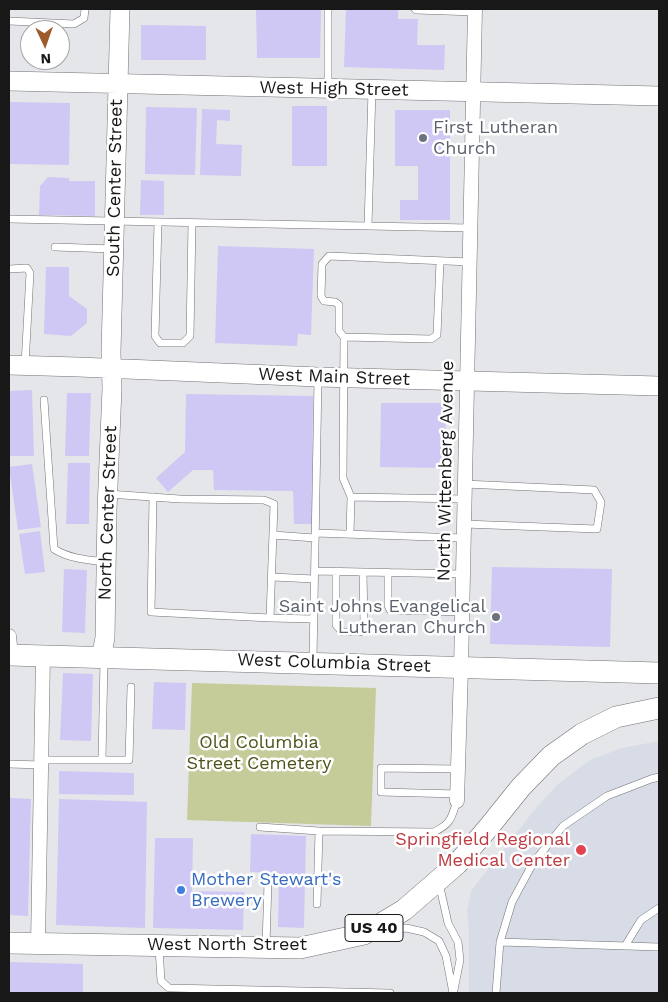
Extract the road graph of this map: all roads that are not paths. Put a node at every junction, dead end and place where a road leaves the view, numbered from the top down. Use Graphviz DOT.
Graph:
graph roads {
  1 [pos="85,9"];
  2 [pos="120,9"];
  3 [pos="328,9"];
  4 [pos="415,9"];
  5 [pos="475,10"];
  6 [pos="9,21"];
  7 [pos="9,81"];
  8 [pos="118,84"];
  9 [pos="328,88"];
  10 [pos="372,90"];
  11 [pos="474,92"];
  12 [pos="659,96"];
  13 [pos="9,219"];
  14 [pos="114,221"];
  15 [pos="158,222"];
  16 [pos="192,223"];
  17 [pos="368,226"];
  18 [pos="471,228"];
  19 [pos="54,247"];
  20 [pos="114,249"];
  21 [pos="440,261"];
  22 [pos="470,262"];
  23 [pos="9,269"];
  24 [pos="344,337"];
  25 [pos="17,366"];
  26 [pos="112,368"];
  27 [pos="318,377"];
  28 [pos="344,378"];
  29 [pos="467,381"];
  30 [pos="659,386"];
  31 [pos="44,400"];
  32 [pos="465,484"];
  33 [pos="108,494"];
  34 [pos="153,497"];
  35 [pos="351,498"];
  36 [pos="464,499"];
  37 [pos="463,531"];
  38 [pos="350,534"];
  39 [pos="273,535"];
  40 [pos="315,536"];
  41 [pos="106,562"];
  42 [pos="315,571"];
  43 [pos="336,571"];
  44 [pos="363,572"];
  45 [pos="388,572"];
  46 [pos="462,574"];
  47 [pos="272,577"];
  48 [pos="314,579"];
  49 [pos="462,612"];
  50 [pos="270,618"];
  51 [pos="314,619"];
  52 [pos="9,648"];
  53 [pos="43,656"];
  54 [pos="103,657"];
  55 [pos="313,663"];
  56 [pos="461,668"];
  57 [pos="659,673"];
  58 [pos="131,687"];
  59 [pos="659,708"];
  60 [pos="102,760"];
  61 [pos="41,762"];
  62 [pos="9,764"];
  63 [pos="458,769"];
  64 [pos="659,777"];
  65 [pos="457,797"];
  66 [pos="260,827"];
  67 [pos="319,831"];
  68 [pos="438,880"];
  69 [pos="268,882"];
  70 [pos="316,904"];
  71 [pos="659,908"];
  72 [pos="364,934"];
  73 [pos="500,942"];
  74 [pos="9,943"];
  75 [pos="38,943"];
  76 [pos="159,946"];
  77 [pos="625,946"];
  78 [pos="659,947"];
  79 [pos="266,948"];
  80 [pos="390,993"];
  81 [pos="453,993"];
  82 [pos="496,993"];
  1 -- 6 [label="lane"];
  2 -- 8 [label="street, South Center Street"];
  3 -- 9 [label="lane"];
  4 -- 5 [label="lane"];
  5 -- 11 [label="street, North Wittenberg Avenue"];
  7 -- 8 [label="street, West High Street"];
  8 -- 9 [label="street, West High Street"];
  8 -- 14 [label="street, South Center Street"];
  9 -- 10 [label="street, West High Street"];
  10 -- 11 [label="street, West High Street"];
  10 -- 17 [label="lane"];
  11 -- 12 [label="street, West High Street"];
  11 -- 18 [label="street, North Wittenberg Avenue"];
  13 -- 14 [label="lane"];
  14 -- 15 [label="lane"];
  14 -- 20 [label="street, South Center Street"];
  15 -- 16 [label="lane"];
  15 -- 16 [label="lane"];
  16 -- 17 [label="lane"];
  17 -- 18 [label="lane"];
  18 -- 22 [label="street, North Wittenberg Avenue"];
  19 -- 20 [label="lane"];
  20 -- 26 [label="street, South Center Street"];
  21 -- 22 [label="lane"];
  21 -- 24 [label="lane"];
  21 -- 24 [label="lane"];
  22 -- 29 [label="street, North Wittenberg Avenue"];
  23 -- 25 [label="lane"];
  24 -- 28 [label="lane"];
  25 -- 26 [label="street, West Main Street"];
  26 -- 27 [label="street, West Main Street"];
  26 -- 33 [label="street, North Center Street"];
  27 -- 28 [label="street, West Main Street"];
  27 -- 40 [label="lane"];
  28 -- 29 [label="street, West Main Street"];
  28 -- 35 [label="lane"];
  29 -- 30 [label="street, West Main Street"];
  29 -- 32 [label="street, North Wittenberg Avenue"];
  31 -- 41 [label="lane"];
  32 -- 36 [label="street, North Wittenberg Avenue"];
  32 -- 37 [label="lane"];
  33 -- 34 [label="lane"];
  33 -- 41 [label="street, North Center Street"];
  34 -- 39 [label="lane"];
  34 -- 50 [label="lane"];
  35 -- 36 [label="lane"];
  35 -- 38 [label="lane"];
  36 -- 37 [label="street, North Wittenberg Avenue"];
  37 -- 38 [label="lane"];
  37 -- 46 [label="street, North Wittenberg Avenue"];
  38 -- 40 [label="lane"];
  39 -- 40 [label="lane"];
  39 -- 47 [label="lane"];
  40 -- 42 [label="lane"];
  41 -- 54 [label="street, North Center Street"];
  42 -- 43 [label="lane"];
  42 -- 48 [label="lane"];
  43 -- 44 [label="lane"];
  43 -- 44 [label="lane"];
  44 -- 45 [label="lane"];
  45 -- 46 [label="lane"];
  45 -- 49 [label="lane"];
  46 -- 49 [label="street, North Wittenberg Avenue"];
  47 -- 48 [label="lane"];
  47 -- 50 [label="lane"];
  48 -- 51 [label="lane"];
  49 -- 56 [label="street, North Wittenberg Avenue"];
  50 -- 51 [label="lane"];
  51 -- 55 [label="lane"];
  52 -- 53 [label="main road, West Columbia Street"];
  53 -- 54 [label="main road, West Columbia Street"];
  53 -- 61 [label="street"];
  54 -- 55 [label="main road, West Columbia Street"];
  54 -- 60 [label="lane"];
  55 -- 56 [label="main road, West Columbia Street"];
  56 -- 57 [label="main road, West Columbia Street"];
  56 -- 63 [label="street, North Wittenberg Avenue"];
  58 -- 60 [label="lane"];
  59 -- 68 [label="main road, West North Street / US 40"];
  60 -- 61 [label="lane"];
  61 -- 62 [label="lane"];
  61 -- 75 [label="street"];
  63 -- 65 [label="street, North Wittenberg Avenue"];
  63 -- 65 [label="lane"];
  64 -- 73 [label="lane"];
  65 -- 67 [label="lane"];
  66 -- 67 [label="lane"];
  67 -- 70 [label="lane"];
  68 -- 72 [label="main road, West North Street / US 40"];
  68 -- 81 [label="lane"];
  69 -- 79 [label="lane"];
  71 -- 77 [label="lane"];
  72 -- 79 [label="main road, West North Street / US 40"];
  72 -- 81 [label="lane"];
  73 -- 77 [label="lane"];
  73 -- 82 [label="lane"];
  74 -- 75 [label="main road, West North Street / US 40"];
  75 -- 76 [label="main road, West North Street / US 40"];
  76 -- 79 [label="main road, West North Street / US 40"];
  76 -- 80 [label="lane"];
  77 -- 78 [label="lane"];
}
